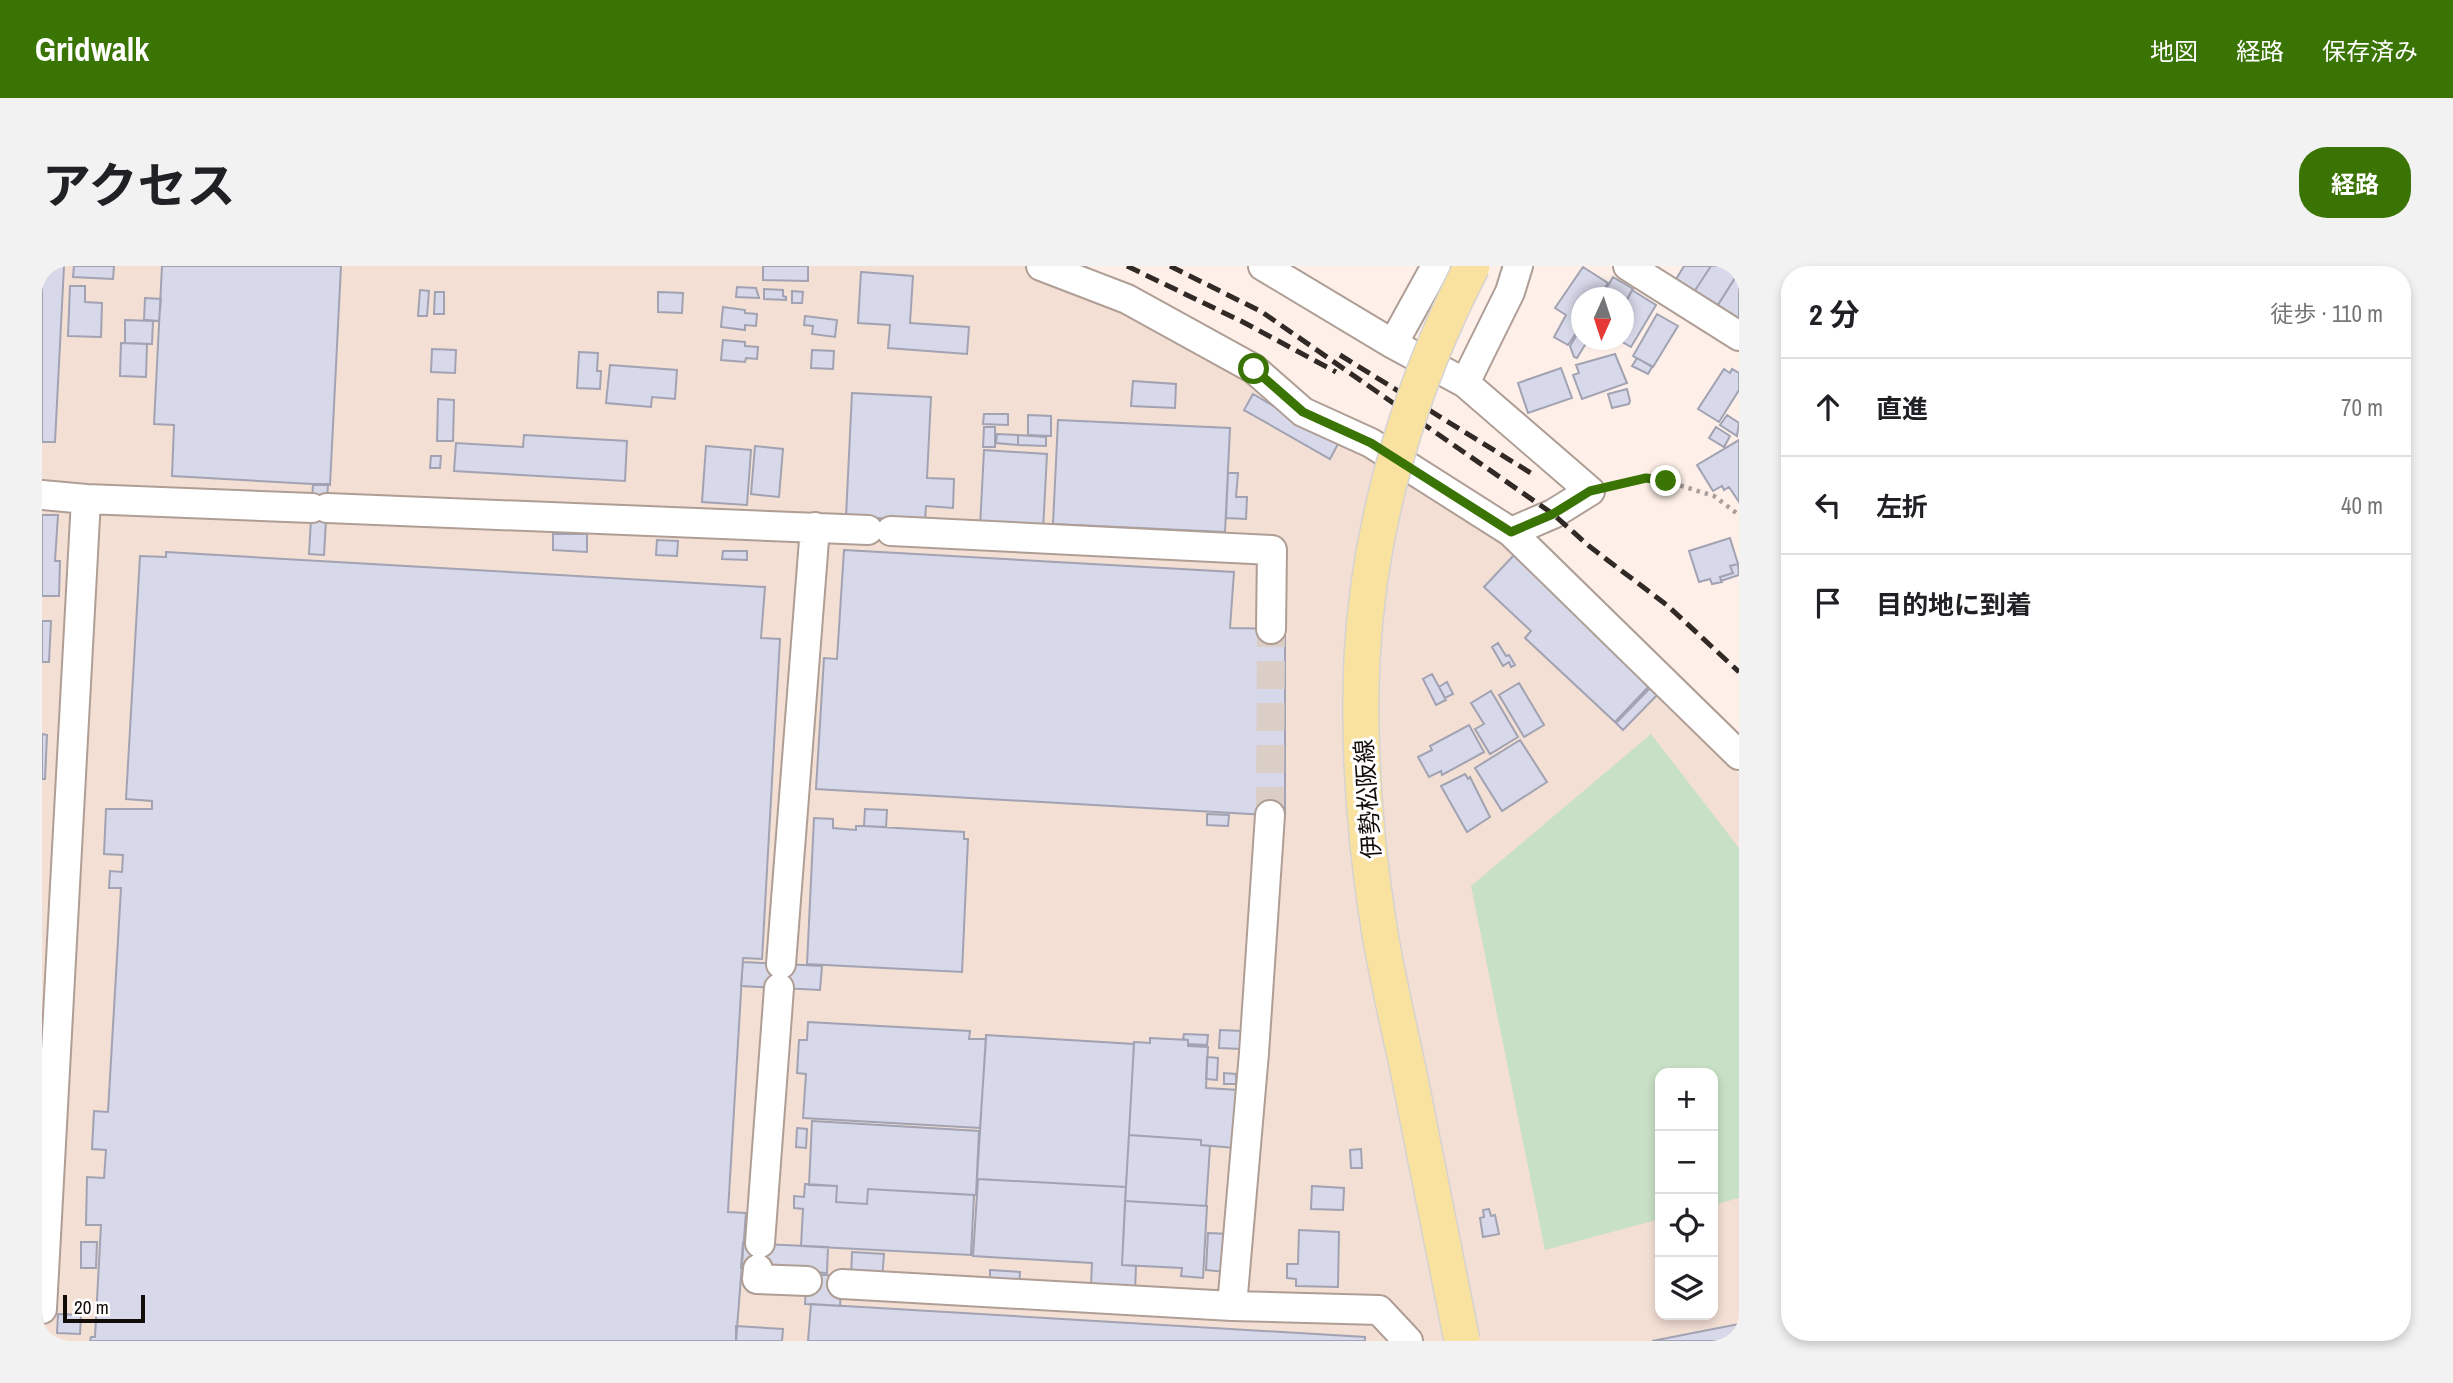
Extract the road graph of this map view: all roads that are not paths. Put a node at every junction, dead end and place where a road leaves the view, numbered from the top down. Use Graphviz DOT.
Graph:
graph roads {
  1 [pos="1041,266"];
  2 [pos="1263,266"];
  3 [pos="1436,266"];
  4 [pos="1472,266"];
  5 [pos="1518,266"];
  6 [pos="1628,266"];
  7 [pos="1739,336"];
  8 [pos="1393,344"];
  9 [pos="1465,383"];
  10 [pos="42,495"];
  11 [pos="86,499"];
  12 [pos="815,527"];
  13 [pos="1511,532"];
  14 [pos="1271,629"];
  15 [pos="1739,755"];
  16 [pos="69,791"];
  17 [pos="1269,815"];
  18 [pos="42,1251"];
  19 [pos="807,1282"];
  20 [pos="842,1284"];
  21 [pos="1232,1306"];
  22 [pos="42,1309"];
  23 [pos="1408,1341"];
  24 [pos="1462,1341"];
  1 -- 13 [label="street"];
  2 -- 8 [label="street"];
  3 -- 8 [label="street"];
  4 -- 24 [label="main road, 伊勢松阪線, bridge"];
  5 -- 9 [label="street"];
  6 -- 7 [label="street"];
  8 -- 9 [label="street"];
  9 -- 13 [label="street"];
  10 -- 11 [label="street"];
  11 -- 12 [label="street"];
  11 -- 16 [label="street"];
  12 -- 14 [label="street"];
  12 -- 19 [label="street"];
  13 -- 15 [label="street"];
  16 -- 18 [label="street"];
  16 -- 22 [label="street"];
  17 -- 21 [label="street"];
  20 -- 21 [label="street"];
  21 -- 23 [label="street"];
}
